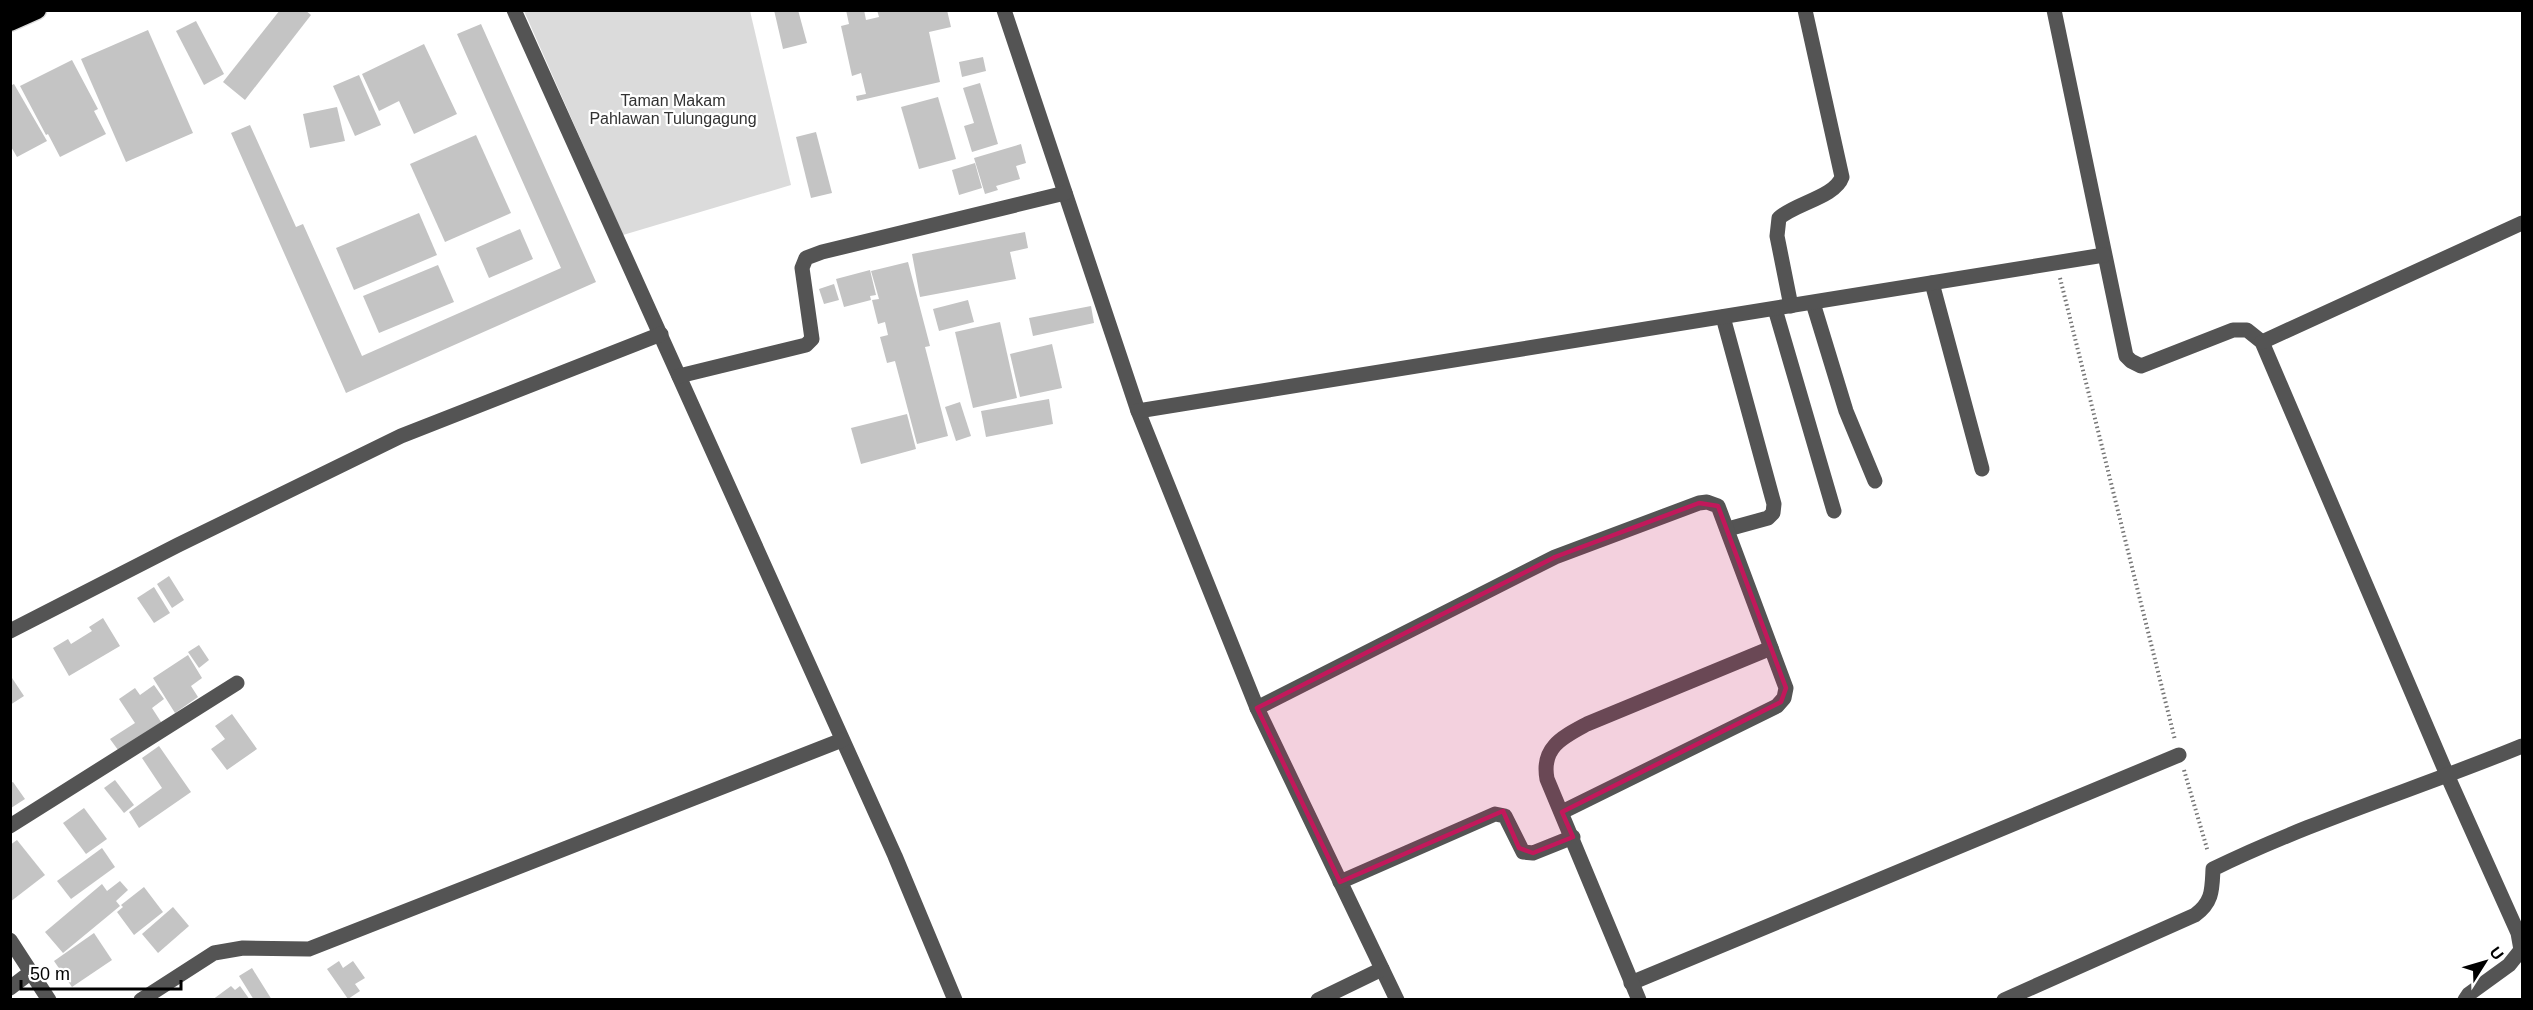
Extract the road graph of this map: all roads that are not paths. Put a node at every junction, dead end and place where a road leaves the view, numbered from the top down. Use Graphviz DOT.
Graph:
graph roads {
  1 [pos="38,10"];
  2 [pos="514,10"];
  3 [pos="1004,10"];
  4 [pos="1805,10"];
  5 [pos="2054,10"];
  6 [pos="10,22"];
  7 [pos="1065,193"];
  8 [pos="2523,223"];
  9 [pos="2104,255"];
  10 [pos="1932,284"];
  11 [pos="1813,303"];
  12 [pos="1791,306"];
  13 [pos="1775,309"];
  14 [pos="1723,317"];
  15 [pos="661,334"];
  16 [pos="2262,342"];
  17 [pos="679,376"];
  18 [pos="1138,411"];
  19 [pos="1982,469"];
  20 [pos="1875,481"];
  21 [pos="1834,511"];
  22 [pos="1728,529"];
  23 [pos="10,632"];
  24 [pos="1771,648"];
  25 [pos="237,683"];
  26 [pos="1257,708"];
  27 [pos="842,741"];
  28 [pos="2523,746"];
  29 [pos="2179,755"];
  30 [pos="2448,777"];
  31 [pos="1562,812"];
  32 [pos="10,826"];
  33 [pos="1573,837"];
  34 [pos="1340,882"];
  35 [pos="10,940"];
  36 [pos="1382,969"];
  37 [pos="31,972"];
  38 [pos="1631,983"];
  39 [pos="10,988"];
  40 [pos="49,999"];
  41 [pos="141,999"];
  42 [pos="955,999"];
  43 [pos="1318,999"];
  44 [pos="1397,999"];
  45 [pos="1639,999"];
  46 [pos="2004,999"];
  47 [pos="2465,999"];
  1 -- 6 [label="highway"];
  2 -- 15 [label="street"];
  3 -- 7 [label="street"];
  4 -- 12 [label="street"];
  5 -- 9 [label="street"];
  7 -- 17 [label="street"];
  7 -- 18 [label="street"];
  8 -- 16 [label="street"];
  9 -- 10 [label="street"];
  9 -- 16 [label="street"];
  10 -- 11 [label="street"];
  10 -- 19 [label="street"];
  11 -- 12 [label="street"];
  11 -- 20 [label="street"];
  12 -- 13 [label="street"];
  13 -- 14 [label="street"];
  13 -- 21 [label="street"];
  14 -- 18 [label="street"];
  14 -- 22 [label="street"];
  15 -- 17 [label="street"];
  15 -- 23 [label="street"];
  16 -- 30 [label="street"];
  17 -- 27 [label="street"];
  18 -- 26 [label="street"];
  22 -- 24 [label="street"];
  22 -- 26 [label="street"];
  24 -- 31 [label="street"];
  24 -- 31 [label="street"];
  25 -- 32 [label="street"];
  26 -- 34 [label="street"];
  27 -- 41 [label="street"];
  27 -- 42 [label="street"];
  28 -- 30 [label="street"];
  29 -- 38 [label="street"];
  30 -- 46 [label="street"];
  30 -- 47 [label="street"];
  31 -- 33 [label="street"];
  33 -- 34 [label="street"];
  33 -- 38 [label="street"];
  34 -- 36 [label="street"];
  35 -- 37 [label="street"];
  36 -- 43 [label="street"];
  36 -- 44 [label="street"];
  37 -- 39 [label="street"];
  37 -- 40 [label="street"];
  38 -- 45 [label="street"];
}
